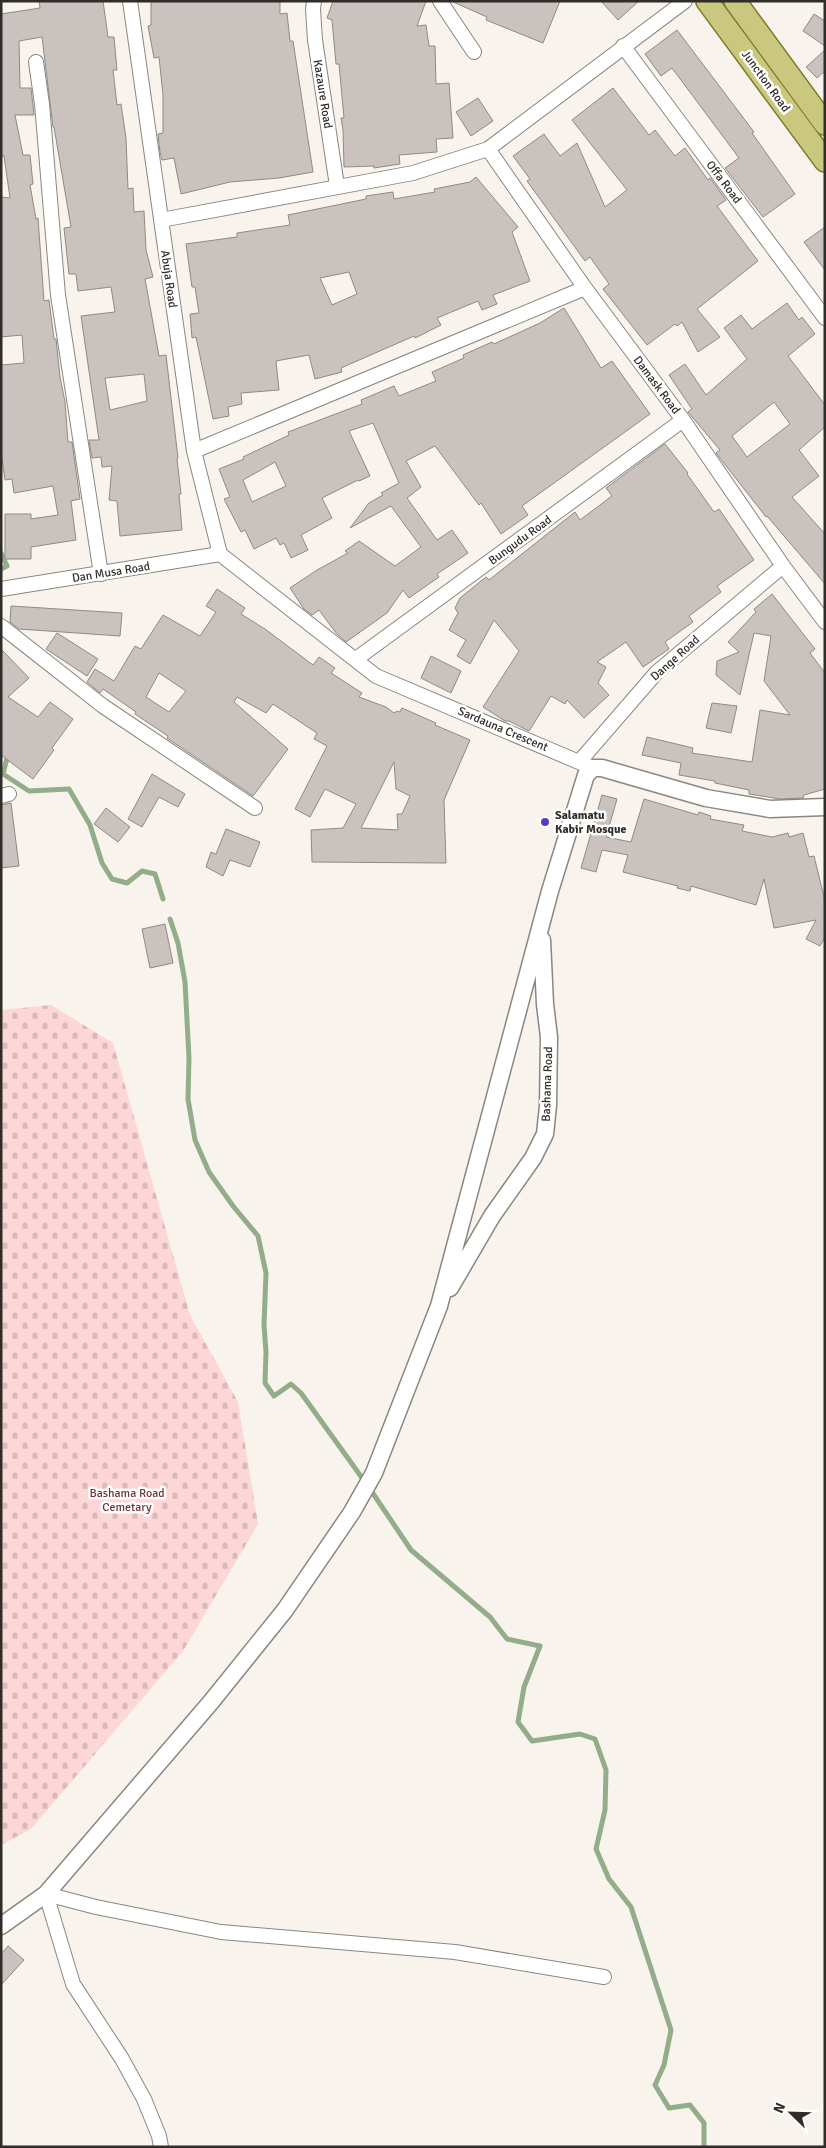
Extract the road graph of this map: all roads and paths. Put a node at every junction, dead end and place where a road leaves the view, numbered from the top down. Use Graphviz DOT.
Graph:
graph roads {
  1 [pos="130,1"];
  2 [pos="314,1"];
  3 [pos="440,1"];
  4 [pos="685,1"];
  5 [pos="707,1"];
  6 [pos="735,1"];
  7 [pos="623,46"];
  8 [pos="474,52"];
  9 [pos="36,62"];
  10 [pos="825,124"];
  11 [pos="488,149"];
  12 [pos="825,161"];
  13 [pos="337,186"];
  14 [pos="160,220"];
  15 [pos="585,288"];
  16 [pos="825,318"];
  17 [pos="683,420"];
  18 [pos="194,451"];
  19 [pos="220,554"];
  20 [pos="783,566"];
  21 [pos="101,574"];
  22 [pos="1,589"];
  23 [pos="825,622"];
  24 [pos="1,626"];
  25 [pos="356,659"];
  26 [pos="586,765"];
  27 [pos="825,807"];
  28 [pos="255,808"];
  29 [pos="542,923"];
  30 [pos="439,1306"];
  31 [pos="46,1894"];
  32 [pos="1,1926"];
  33 [pos="604,1978"];
  34 [pos="161,2147"];
  1 -- 14 [label="street, Abuja Road"];
  2 -- 13 [label="street, Kazaure Road"];
  3 -- 8 [label="street"];
  4 -- 7 [label="street"];
  5 -- 12 [label="main road, Junction Road"];
  6 -- 10 [label="main road, Junction Road"];
  7 -- 11 [label="street"];
  7 -- 16 [label="street, Offa Road"];
  9 -- 21 [label="street"];
  11 -- 13 [label="street"];
  11 -- 15 [label="street, Damask Road"];
  13 -- 14 [label="street"];
  14 -- 18 [label="street, Abuja Road"];
  15 -- 17 [label="street, Damask Road"];
  15 -- 18 [label="street"];
  17 -- 20 [label="street, Damask Road"];
  17 -- 25 [label="street, Bungudu Road"];
  18 -- 19 [label="street, Abuja Road"];
  19 -- 21 [label="street, Dan Musa Road"];
  19 -- 25 [label="street, Sardauna Crescent"];
  20 -- 23 [label="street, Damask Road"];
  20 -- 26 [label="street, Dange Road"];
  21 -- 22 [label="street, Dan Musa Road"];
  24 -- 28 [label="street"];
  25 -- 26 [label="street, Sardauna Crescent"];
  26 -- 27 [label="street, Sardauna Crescent"];
  26 -- 29 [label="street, Bashama Road"];
  29 -- 30 [label="street, Bashama Road"];
  29 -- 30 [label="street, Bashama Road"];
  30 -- 31 [label="street, Bashama Road"];
  31 -- 32 [label="street, Bashama Road"];
  31 -- 33 [label="street"];
  31 -- 34 [label="street"];
}
